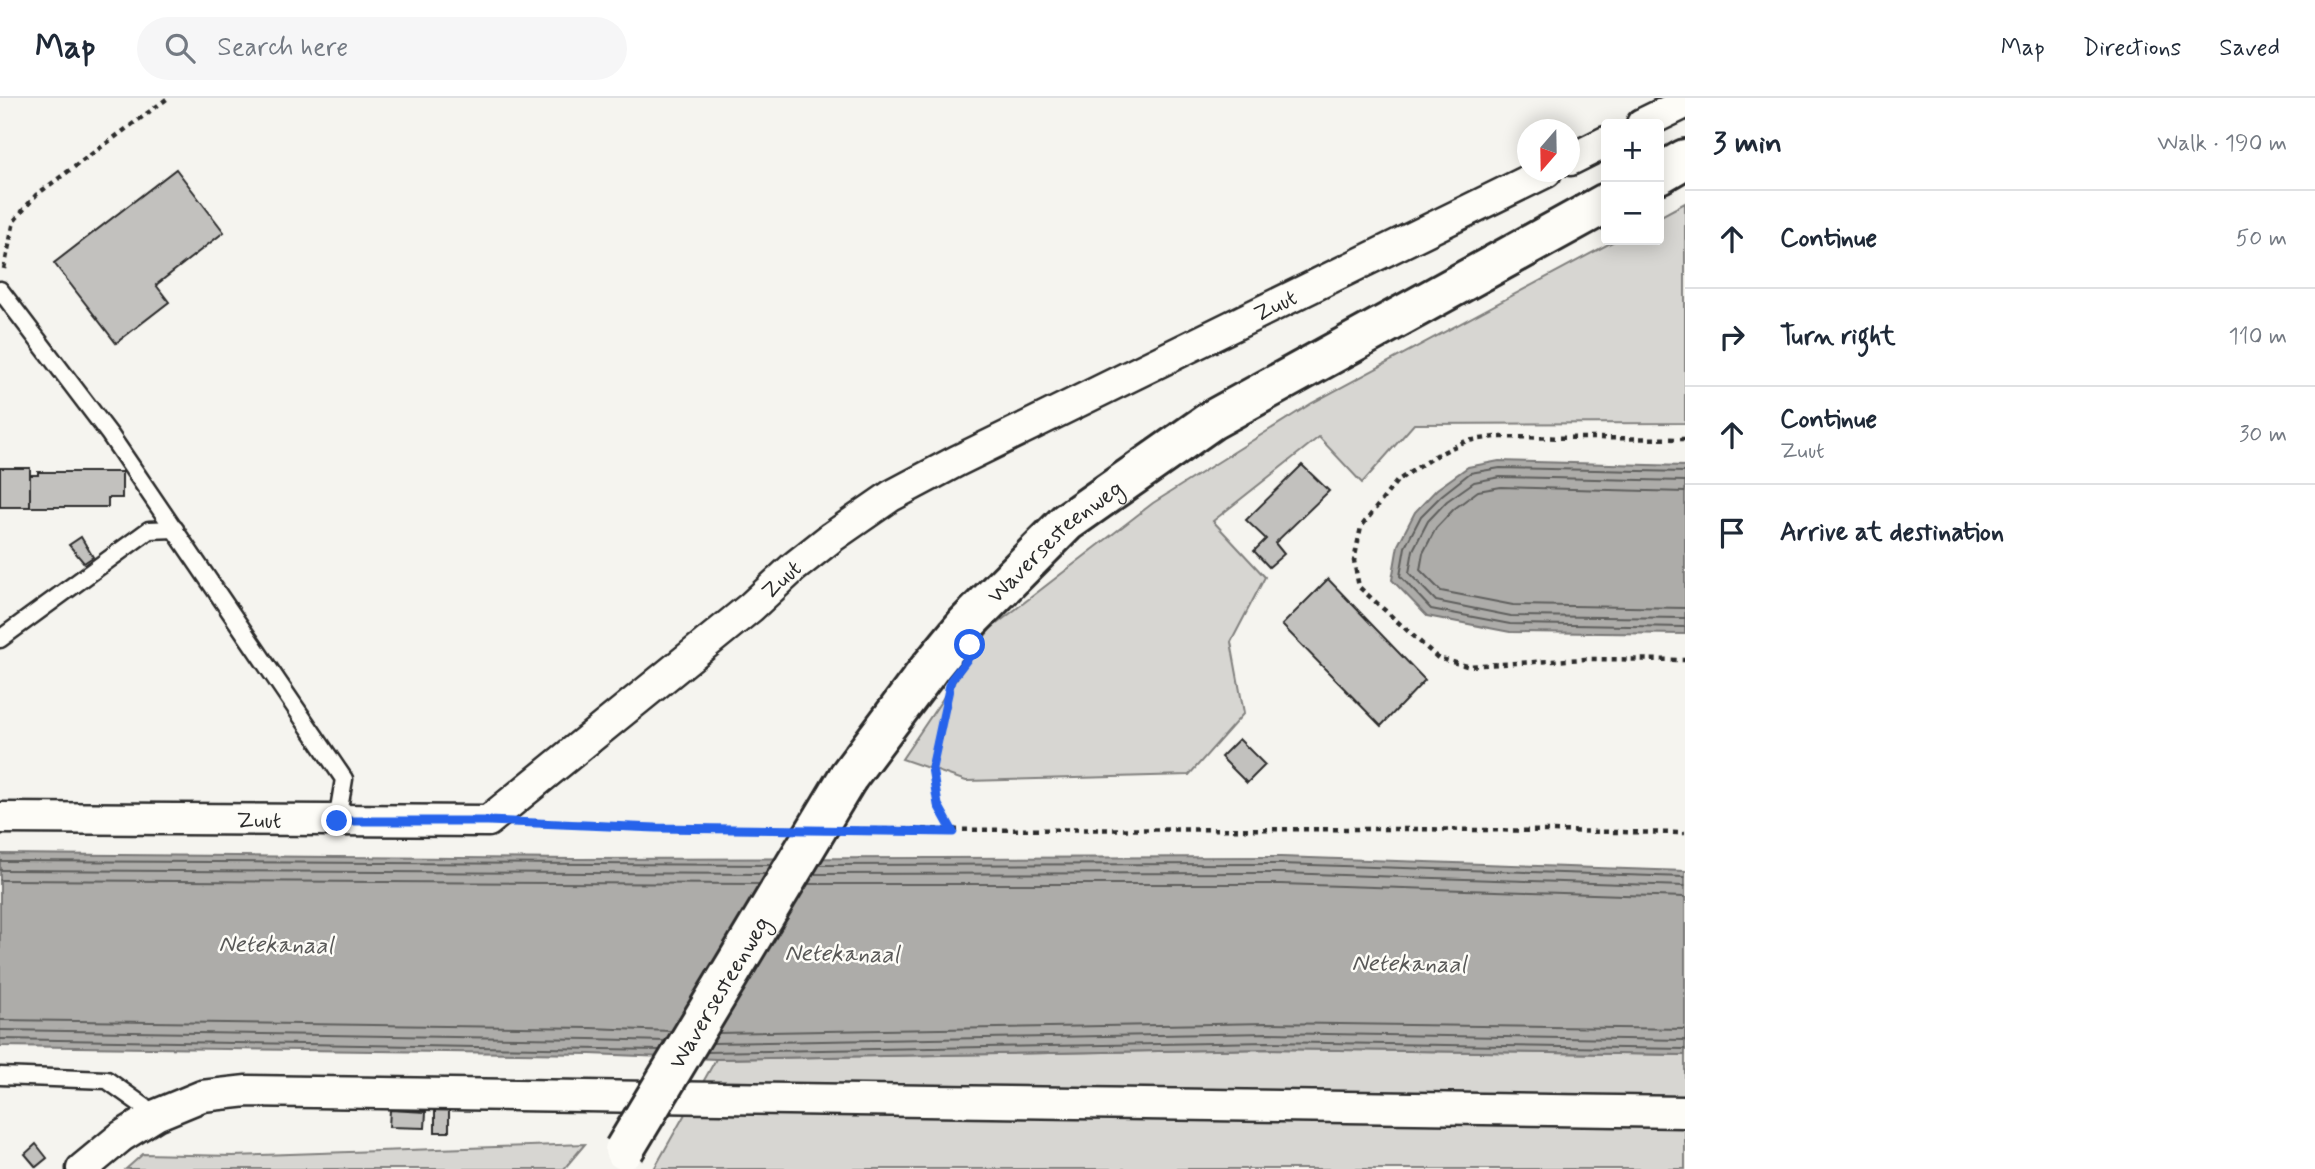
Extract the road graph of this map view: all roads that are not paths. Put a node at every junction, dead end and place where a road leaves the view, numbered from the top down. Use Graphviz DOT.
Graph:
graph roads {
  1 [pos="1685,103"];
  2 [pos="1652,119"];
  3 [pos="1601,144"];
  4 [pos="1580,155"];
  5 [pos="1685,159"];
  6 [pos="1664,171"];
  7 [pos="1526,182"];
  8 [pos="1601,206"];
  9 [pos="0,290"];
  10 [pos="175,529"];
  11 [pos="0,639"];
  12 [pos="0,818"];
  13 [pos="337,821"];
  14 [pos="0,1076"];
  15 [pos="1685,1112"];
  16 [pos="156,1115"];
  17 [pos="617,1160"];
  18 [pos="82,1169"];
  1 -- 2 [label="street"];
  3 -- 4 [label="street"];
  5 -- 6 [label="main road"];
  7 -- 13 [label="street, Zuut"];
  8 -- 17 [label="main road, Waversesteenweg, bridge"];
  9 -- 10 [label="lane"];
  10 -- 11 [label="lane"];
  10 -- 13 [label="lane"];
  12 -- 13 [label="street, Zuut"];
  14 -- 16 [label="lane"];
  15 -- 16 [label="street"];
  16 -- 18 [label="street"];
}
